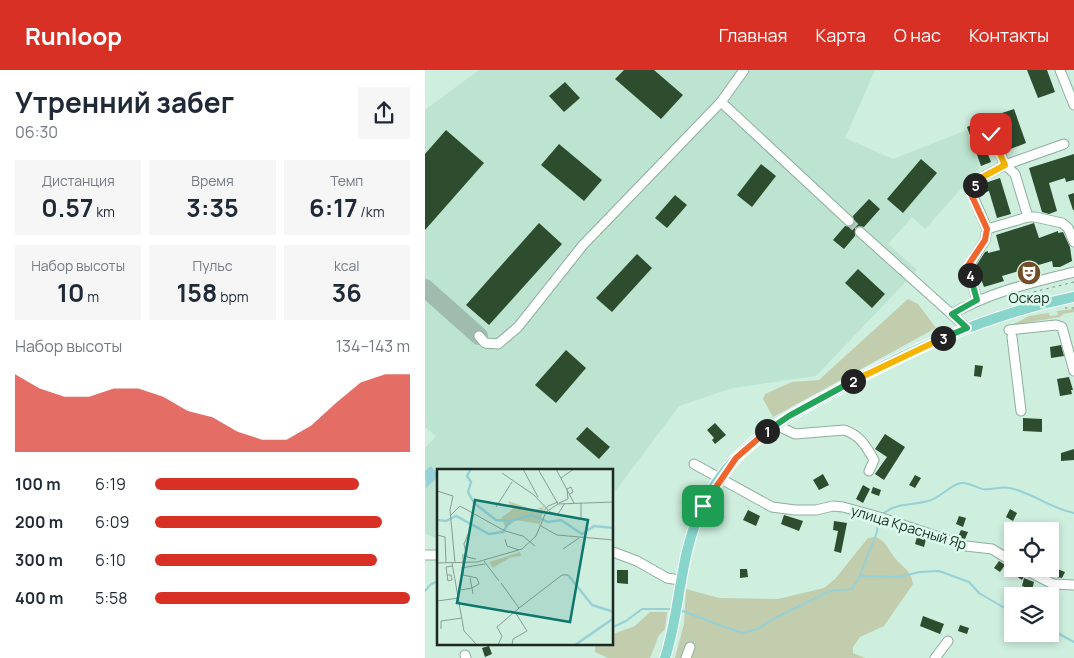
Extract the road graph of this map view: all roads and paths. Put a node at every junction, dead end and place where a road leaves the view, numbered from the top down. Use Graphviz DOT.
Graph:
graph roads {
  1 [pos="743,70"];
  2 [pos="1060,70"];
  3 [pos="1073,99"];
  4 [pos="721,102"];
  5 [pos="991,134"];
  6 [pos="1064,144"];
  7 [pos="1005,165"];
  8 [pos="1028,217"];
  9 [pos="849,221"];
  10 [pos="987,229"];
  11 [pos="860,232"];
  12 [pos="1074,242"];
  13 [pos="1074,272"];
  14 [pos="1074,282"];
  15 [pos="1017,296"];
  16 [pos="1074,296"];
  17 [pos="977,300"];
  18 [pos="952,314"];
  19 [pos="1004,314"];
  20 [pos="967,328"];
  21 [pos="479,336"];
  22 [pos="1011,336"];
  23 [pos="1074,370"];
  24 [pos="1021,412"];
  25 [pos="777,425"];
  26 [pos="694,464"];
  27 [pos="869,471"];
  28 [pos="721,478"];
  29 [pos="614,552"];
  30 [pos="1004,556"];
  31 [pos="1039,577"];
  32 [pos="680,580"];
  33 [pos="1074,585"];
  34 [pos="948,641"];
  35 [pos="690,647"];
  36 [pos="665,658"];
  37 [pos="686,658"];
  38 [pos="935,658"];
  1 -- 4 [label="street"];
  2 -- 3 [label="street"];
  4 -- 9 [label="street"];
  4 -- 21 [label="street"];
  5 -- 7 [label="street"];
  6 -- 7 [label="street"];
  7 -- 8 [label="street"];
  7 -- 10 [label="street"];
  8 -- 10 [label="street"];
  8 -- 12 [label="street"];
  10 -- 17 [label="street"];
  11 -- 18 [label="street"];
  13 -- 17 [label="street"];
  14 -- 15 [label="path"];
  16 -- 19 [label="main road"];
  17 -- 18 [label="street"];
  18 -- 20 [label="street"];
  19 -- 20 [label="main road"];
  19 -- 22 [label="street"];
  20 -- 25 [label="main road"];
  22 -- 23 [label="street"];
  22 -- 24 [label="street"];
  25 -- 27 [label="street"];
  25 -- 28 [label="main road"];
  26 -- 28 [label="street, улица Красный Яр"];
  28 -- 30 [label="street, улица Красный Яр"];
  28 -- 32 [label="main road"];
  29 -- 32 [label="street"];
  31 -- 33 [label="street"];
  32 -- 36 [label="main road"];
  34 -- 38 [label="street"];
  35 -- 37 [label="street"];
}
